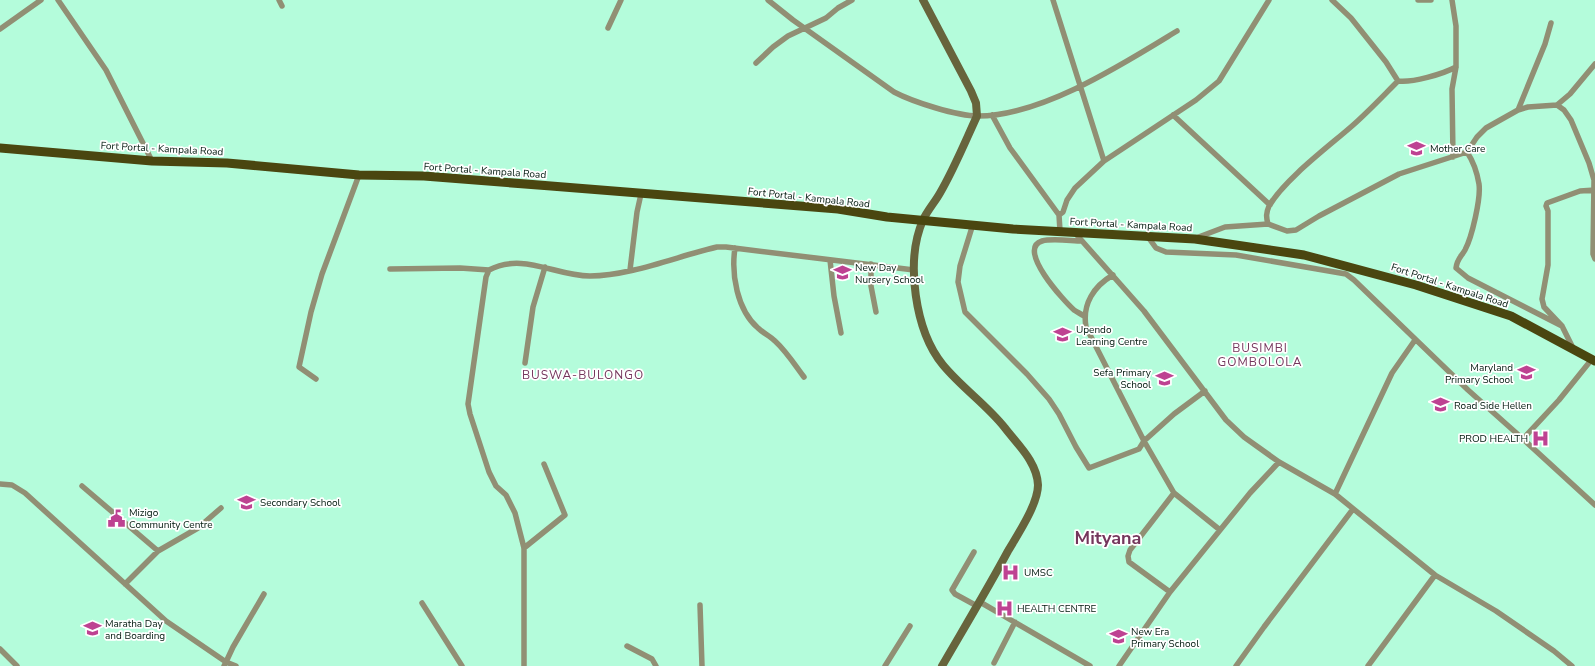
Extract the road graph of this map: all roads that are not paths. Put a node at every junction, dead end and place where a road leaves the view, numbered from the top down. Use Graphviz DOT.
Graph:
graph roads {
  1 [pos="41,0"];
  2 [pos="58,0"];
  3 [pos="279,0"];
  4 [pos="621,0"];
  5 [pos="768,0"];
  6 [pos="852,0"];
  7 [pos="923,0"];
  8 [pos="1053,0"];
  9 [pos="1269,0"];
  10 [pos="1332,0"];
  11 [pos="1418,0"];
  12 [pos="1431,0"];
  13 [pos="1452,0"];
  14 [pos="282,6"];
  15 [pos="1550,23"];
  16 [pos="608,28"];
  17 [pos="804,28"];
  18 [pos="0,29"];
  19 [pos="1177,31"];
  20 [pos="756,63"];
  21 [pos="1595,64"];
  22 [pos="1456,67"];
  23 [pos="1398,81"];
  24 [pos="1080,85"];
  25 [pos="1556,105"];
  26 [pos="1518,110"];
  27 [pos="992,115"];
  28 [pos="1173,115"];
  29 [pos="977,116"];
  30 [pos="0,148"];
  31 [pos="1467,152"];
  32 [pos="1453,157"];
  33 [pos="152,161"];
  34 [pos="1104,161"];
  35 [pos="359,175"];
  36 [pos="1595,190"];
  37 [pos="641,194"];
  38 [pos="1270,205"];
  39 [pos="1059,215"];
  40 [pos="923,220"];
  41 [pos="973,224"];
  42 [pos="1268,224"];
  43 [pos="1060,231"];
  44 [pos="1074,232"];
  45 [pos="1148,237"];
  46 [pos="1195,239"];
  47 [pos="1082,241"];
  48 [pos="735,248"];
  49 [pos="1595,259"];
  50 [pos="830,260"];
  51 [pos="871,264"];
  52 [pos="544,267"];
  53 [pos="390,269"];
  54 [pos="489,270"];
  55 [pos="630,270"];
  56 [pos="914,270"];
  57 [pos="1113,275"];
  58 [pos="876,312"];
  59 [pos="1084,316"];
  60 [pos="1562,326"];
  61 [pos="841,333"];
  62 [pos="1416,340"];
  63 [pos="1573,349"];
  64 [pos="1593,360"];
  65 [pos="525,363"];
  66 [pos="804,377"];
  67 [pos="316,379"];
  68 [pos="1205,391"];
  69 [pos="1524,439"];
  70 [pos="1144,441"];
  71 [pos="1279,462"];
  72 [pos="544,464"];
  73 [pos="0,484"];
  74 [pos="82,486"];
  75 [pos="1174,493"];
  76 [pos="1335,494"];
  77 [pos="1595,505"];
  78 [pos="221,508"];
  79 [pos="1354,509"];
  80 [pos="1220,530"];
  81 [pos="524,548"];
  82 [pos="158,551"];
  83 [pos="974,552"];
  84 [pos="1435,574"];
  85 [pos="125,584"];
  86 [pos="1170,592"];
  87 [pos="264,594"];
  88 [pos="422,603"];
  89 [pos="979,604"];
  90 [pos="700,605"];
  91 [pos="1015,622"];
  92 [pos="910,626"];
  93 [pos="627,646"];
  94 [pos="0,649"];
  95 [pos="994,663"];
  96 [pos="225,664"];
  97 [pos="17,666"];
  98 [pos="236,666"];
  99 [pos="462,666"];
  100 [pos="524,666"];
  101 [pos="656,666"];
  102 [pos="702,666"];
  103 [pos="884,666"];
  104 [pos="942,666"];
  105 [pos="1090,666"];
  106 [pos="1119,666"];
  107 [pos="1236,666"];
  108 [pos="1368,666"];
  109 [pos="1572,666"];
  1 -- 18 [label="street"];
  2 -- 33 [label="street"];
  3 -- 14 [label="street"];
  4 -- 16 [label="street"];
  5 -- 17 [label="street"];
  6 -- 17 [label="street"];
  7 -- 29 [label="main road"];
  8 -- 24 [label="street"];
  9 -- 28 [label="street"];
  10 -- 23 [label="street"];
  11 -- 12 [label="street"];
  13 -- 22 [label="street"];
  15 -- 26 [label="street"];
  17 -- 20 [label="street"];
  17 -- 29 [label="street"];
  19 -- 24 [label="street"];
  21 -- 25 [label="street"];
  22 -- 23 [label="street"];
  22 -- 32 [label="street"];
  23 -- 38 [label="street"];
  24 -- 27 [label="street"];
  24 -- 34 [label="street"];
  25 -- 26 [label="street"];
  25 -- 36 [label="street"];
  26 -- 31 [label="street"];
  27 -- 29 [label="street"];
  27 -- 39 [label="street"];
  28 -- 34 [label="street"];
  28 -- 38 [label="street"];
  29 -- 40 [label="main road"];
  30 -- 33 [label="main road, Fort Portal - Kampala Road"];
  31 -- 32 [label="street"];
  31 -- 60 [label="street"];
  32 -- 42 [label="street"];
  33 -- 35 [label="main road, Fort Portal - Kampala Road"];
  34 -- 39 [label="street"];
  35 -- 37 [label="main road, Fort Portal - Kampala Road"];
  35 -- 67 [label="street"];
  36 -- 49 [label="street"];
  36 -- 60 [label="street"];
  37 -- 40 [label="main road, Fort Portal - Kampala Road"];
  37 -- 55 [label="street"];
  38 -- 42 [label="street"];
  39 -- 43 [label="street"];
  40 -- 41 [label="main road, Fort Portal - Kampala Road"];
  40 -- 56 [label="main road"];
  41 -- 43 [label="main road, Fort Portal - Kampala Road"];
  41 -- 70 [label="street"];
  42 -- 46 [label="street"];
  43 -- 44 [label="main road, Fort Portal - Kampala Road"];
  44 -- 45 [label="main road, Fort Portal - Kampala Road"];
  44 -- 47 [label="street"];
  45 -- 46 [label="main road, Fort Portal - Kampala Road"];
  45 -- 62 [label="street"];
  46 -- 63 [label="main road, Fort Portal - Kampala Road"];
  47 -- 57 [label="street"];
  47 -- 59 [label="street"];
  48 -- 50 [label="street"];
  48 -- 55 [label="street"];
  48 -- 66 [label="street"];
  50 -- 51 [label="street"];
  50 -- 61 [label="street"];
  51 -- 56 [label="street"];
  51 -- 58 [label="street"];
  52 -- 54 [label="street"];
  52 -- 55 [label="street"];
  52 -- 65 [label="street"];
  53 -- 54 [label="street"];
  54 -- 81 [label="street"];
  56 -- 89 [label="main road"];
  57 -- 59 [label="street"];
  57 -- 68 [label="street"];
  59 -- 70 [label="street"];
  60 -- 63 [label="street"];
  62 -- 69 [label="street"];
  62 -- 76 [label="street"];
  63 -- 64 [label="main road, Fort Portal - Kampala Road"];
  64 -- 69 [label="street"];
  68 -- 70 [label="street"];
  68 -- 71 [label="street"];
  69 -- 77 [label="street"];
  70 -- 75 [label="street"];
  71 -- 76 [label="street"];
  71 -- 80 [label="street"];
  72 -- 81 [label="street"];
  73 -- 85 [label="street"];
  74 -- 82 [label="street"];
  75 -- 80 [label="street"];
  75 -- 86 [label="street"];
  76 -- 79 [label="street"];
  78 -- 82 [label="street"];
  79 -- 84 [label="street"];
  79 -- 107 [label="street"];
  80 -- 86 [label="street"];
  81 -- 100 [label="street"];
  82 -- 85 [label="street"];
  83 -- 89 [label="street"];
  84 -- 108 [label="street"];
  84 -- 109 [label="street"];
  85 -- 96 [label="street"];
  86 -- 106 [label="street"];
  87 -- 96 [label="street"];
  88 -- 99 [label="street"];
  89 -- 91 [label="street"];
  89 -- 104 [label="main road"];
  90 -- 102 [label="street"];
  91 -- 95 [label="street"];
  91 -- 105 [label="street"];
  92 -- 103 [label="street"];
  93 -- 101 [label="street"];
  94 -- 97 [label="street"];
  96 -- 98 [label="street"];
}
